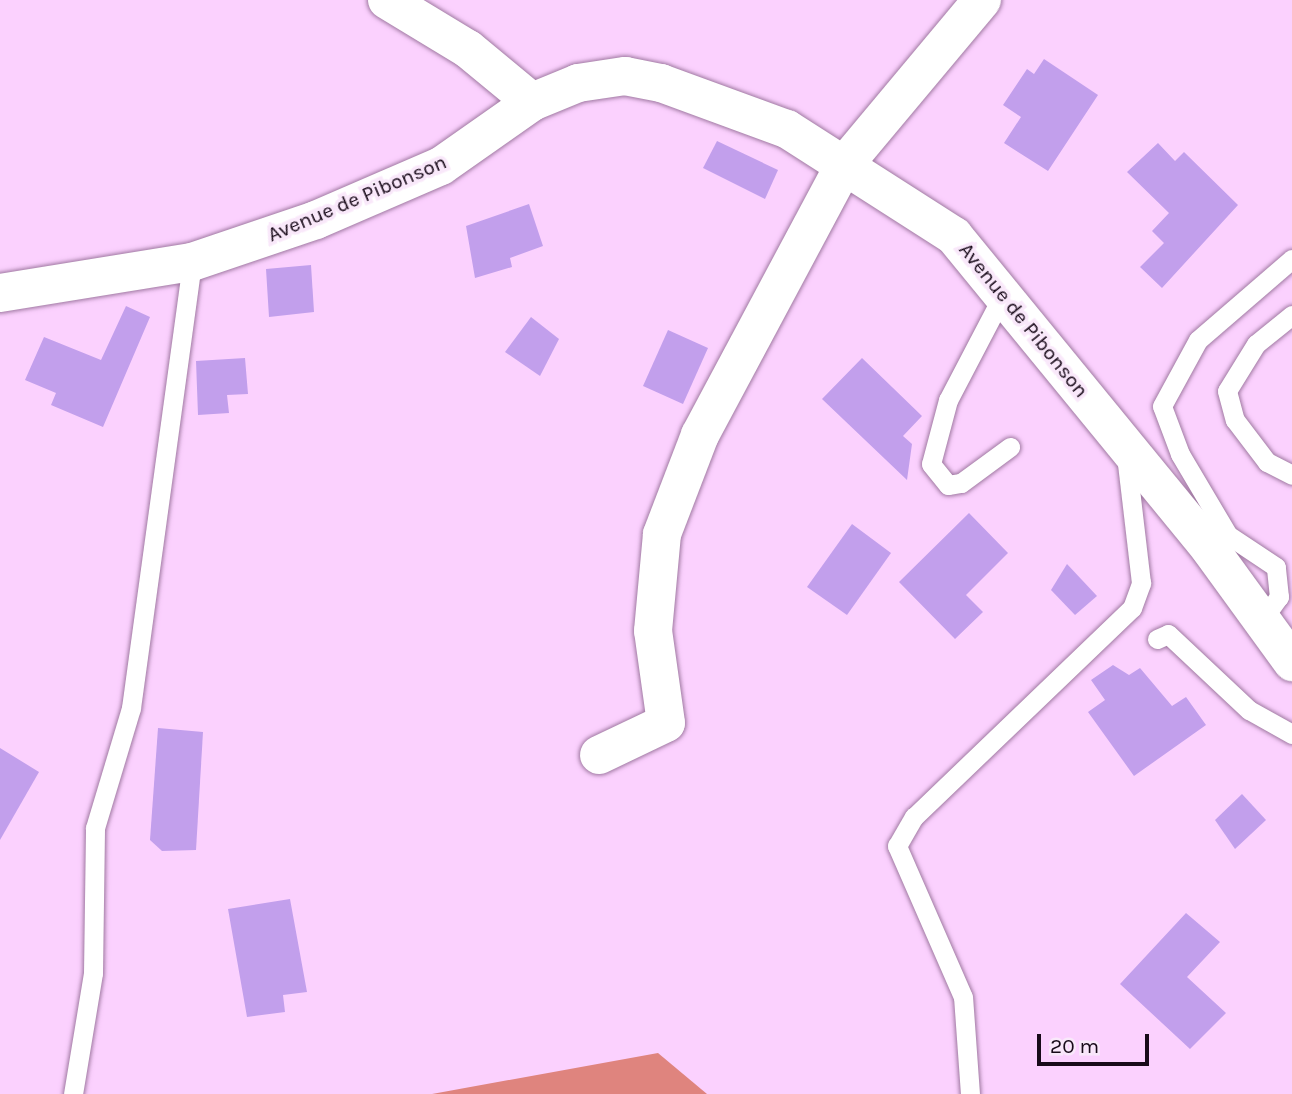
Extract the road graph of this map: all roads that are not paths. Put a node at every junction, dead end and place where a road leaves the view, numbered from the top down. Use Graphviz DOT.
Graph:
graph roads {
  1 [pos="387,0"];
  2 [pos="982,0"];
  3 [pos="532,102"];
  4 [pos="844,165"];
  5 [pos="1292,259"];
  6 [pos="192,262"];
  7 [pos="1004,292"];
  8 [pos="0,293"];
  9 [pos="1292,315"];
  10 [pos="1124,444"];
  11 [pos="1010,447"];
  12 [pos="1292,475"];
  13 [pos="1262,620"];
  14 [pos="1157,639"];
  15 [pos="1292,662"];
  16 [pos="1292,734"];
  17 [pos="599,755"];
  18 [pos="73,1094"];
  19 [pos="970,1094"];
  1 -- 3 [label="street"];
  2 -- 4 [label="street"];
  3 -- 4 [label="street, Avenue de Pibonson"];
  3 -- 6 [label="street, Avenue de Pibonson"];
  4 -- 7 [label="street, Avenue de Pibonson"];
  4 -- 17 [label="street"];
  5 -- 13 [label="lane"];
  6 -- 8 [label="street, Avenue de Pibonson"];
  6 -- 18 [label="lane"];
  7 -- 10 [label="street, Avenue de Pibonson"];
  7 -- 11 [label="lane"];
  9 -- 12 [label="lane"];
  10 -- 13 [label="street, Avenue de Pibonson"];
  10 -- 19 [label="lane"];
  13 -- 15 [label="street, Avenue de Pibonson"];
  14 -- 16 [label="lane"];
}
